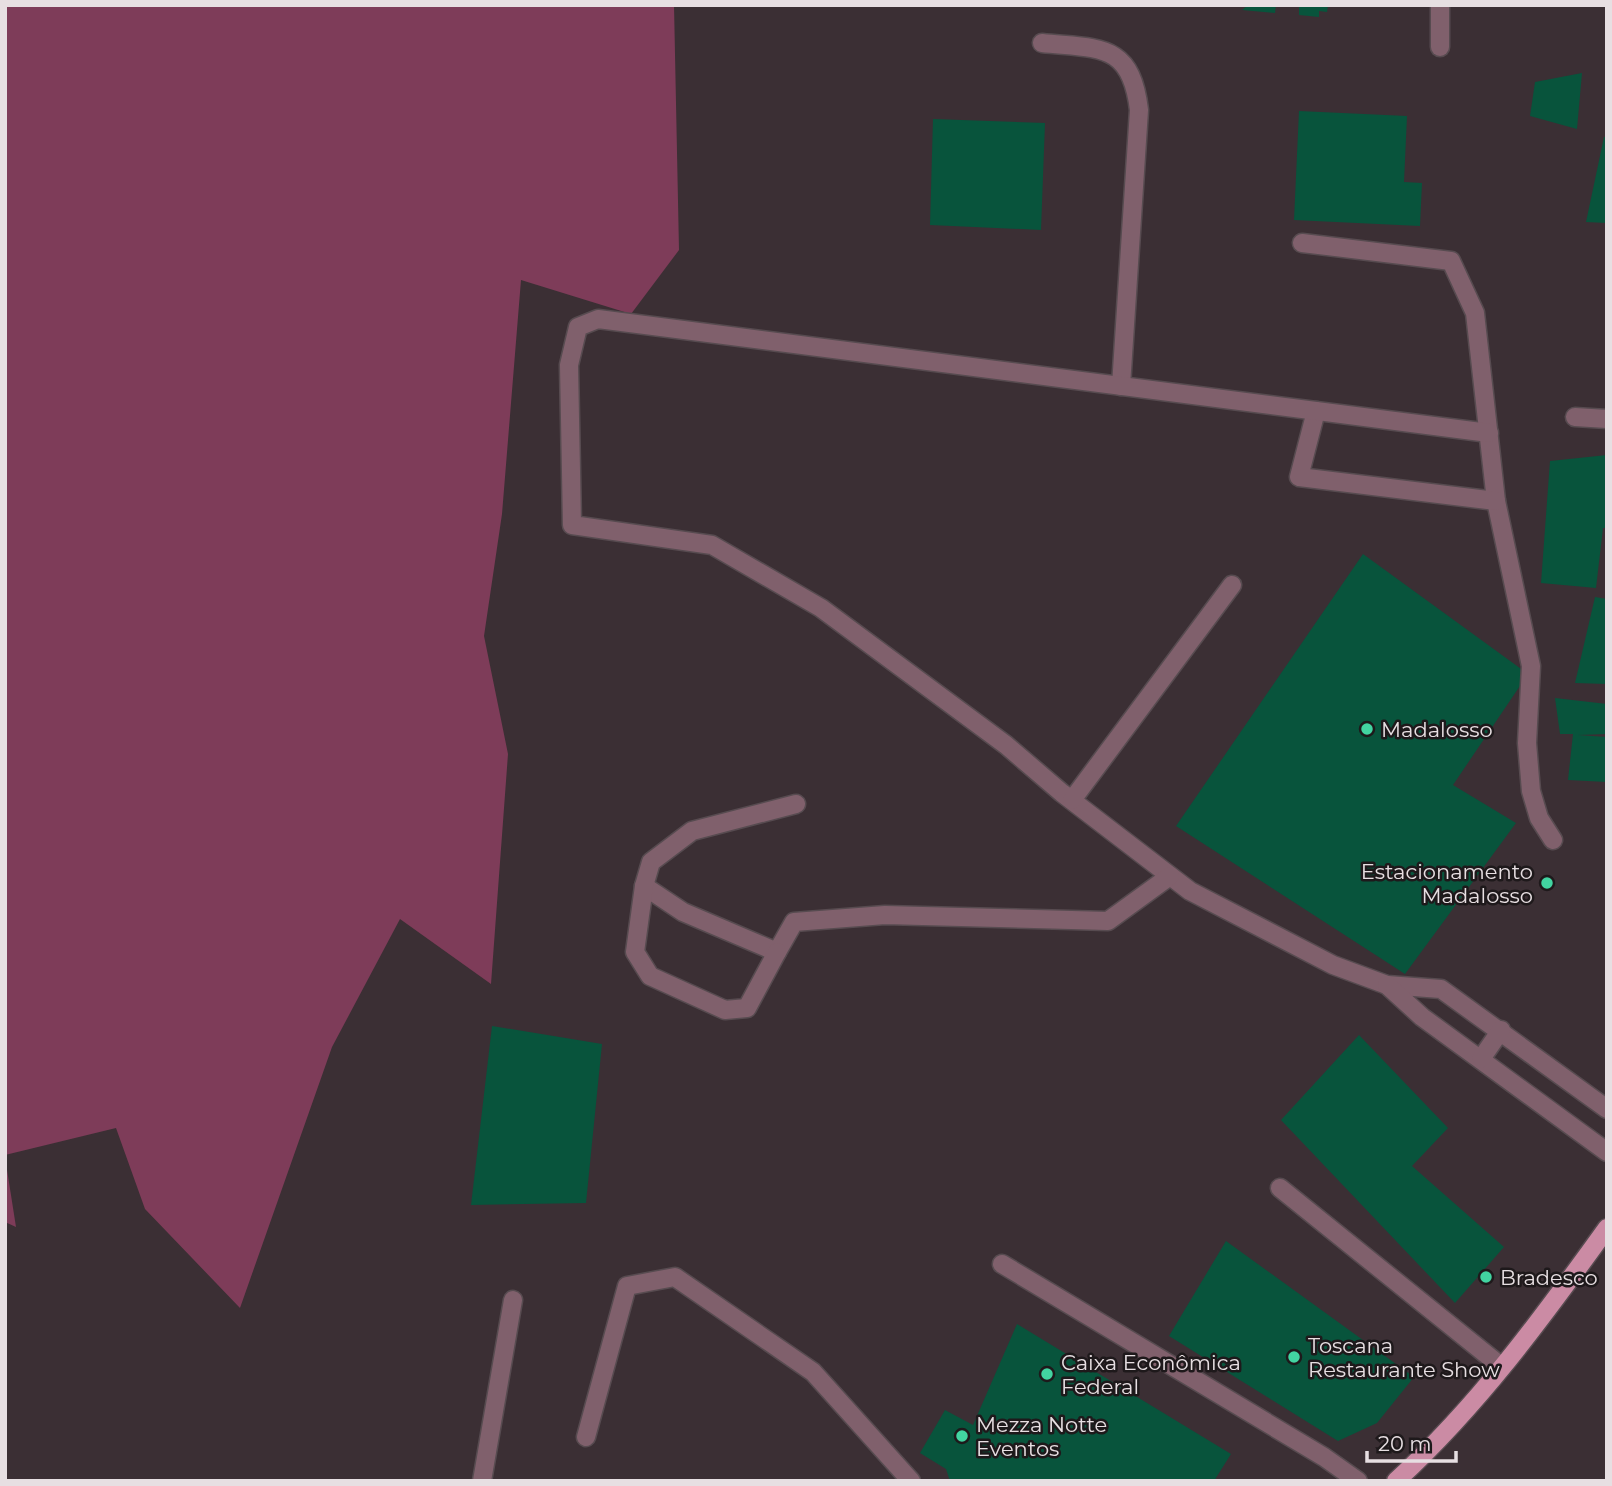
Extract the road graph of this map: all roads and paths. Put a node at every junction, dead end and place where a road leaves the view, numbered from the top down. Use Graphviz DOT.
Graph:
graph roads {
  1 [pos="1440,5"];
  2 [pos="1042,43"];
  3 [pos="1440,47"];
  4 [pos="1303,243"];
  5 [pos="1121,387"];
  6 [pos="1317,411"];
  7 [pos="1575,417"];
  8 [pos="1607,419"];
  9 [pos="1489,433"];
  10 [pos="1496,500"];
  11 [pos="1233,585"];
  12 [pos="1072,800"];
  13 [pos="796,804"];
  14 [pos="1553,840"];
  15 [pos="1170,876"];
  16 [pos="644,886"];
  17 [pos="777,952"];
  18 [pos="1387,985"];
  19 [pos="1441,989"];
  20 [pos="1422,1017"];
  21 [pos="1501,1030"];
  22 [pos="1481,1059"];
  23 [pos="1607,1109"];
  24 [pos="1607,1152"];
  25 [pos="1280,1188"];
  26 [pos="1607,1228"];
  27 [pos="1002,1264"];
  28 [pos="513,1300"];
  29 [pos="1502,1367"];
  30 [pos="586,1437"];
  31 [pos="1404,1478"];
  32 [pos="482,1481"];
  33 [pos="911,1481"];
  34 [pos="1358,1481"];
  1 -- 3 [label="street"];
  2 -- 5 [label="street"];
  4 -- 9 [label="street"];
  5 -- 6 [label="street"];
  5 -- 12 [label="street"];
  6 -- 9 [label="street"];
  6 -- 10 [label="street"];
  7 -- 8 [label="street"];
  9 -- 10 [label="street"];
  10 -- 14 [label="street"];
  11 -- 12 [label="street"];
  12 -- 15 [label="street"];
  13 -- 16 [label="street"];
  15 -- 17 [label="street"];
  15 -- 18 [label="street"];
  16 -- 17 [label="street"];
  16 -- 17 [label="street"];
  18 -- 19 [label="street"];
  18 -- 20 [label="street"];
  19 -- 20 [label="street"];
  19 -- 21 [label="street"];
  20 -- 22 [label="street"];
  21 -- 22 [label="street"];
  21 -- 23 [label="street"];
  22 -- 24 [label="street"];
  25 -- 29 [label="street"];
  26 -- 29 [label="main road"];
  27 -- 34 [label="street"];
  28 -- 32 [label="street"];
  29 -- 31 [label="main road"];
  30 -- 33 [label="street"];
}
